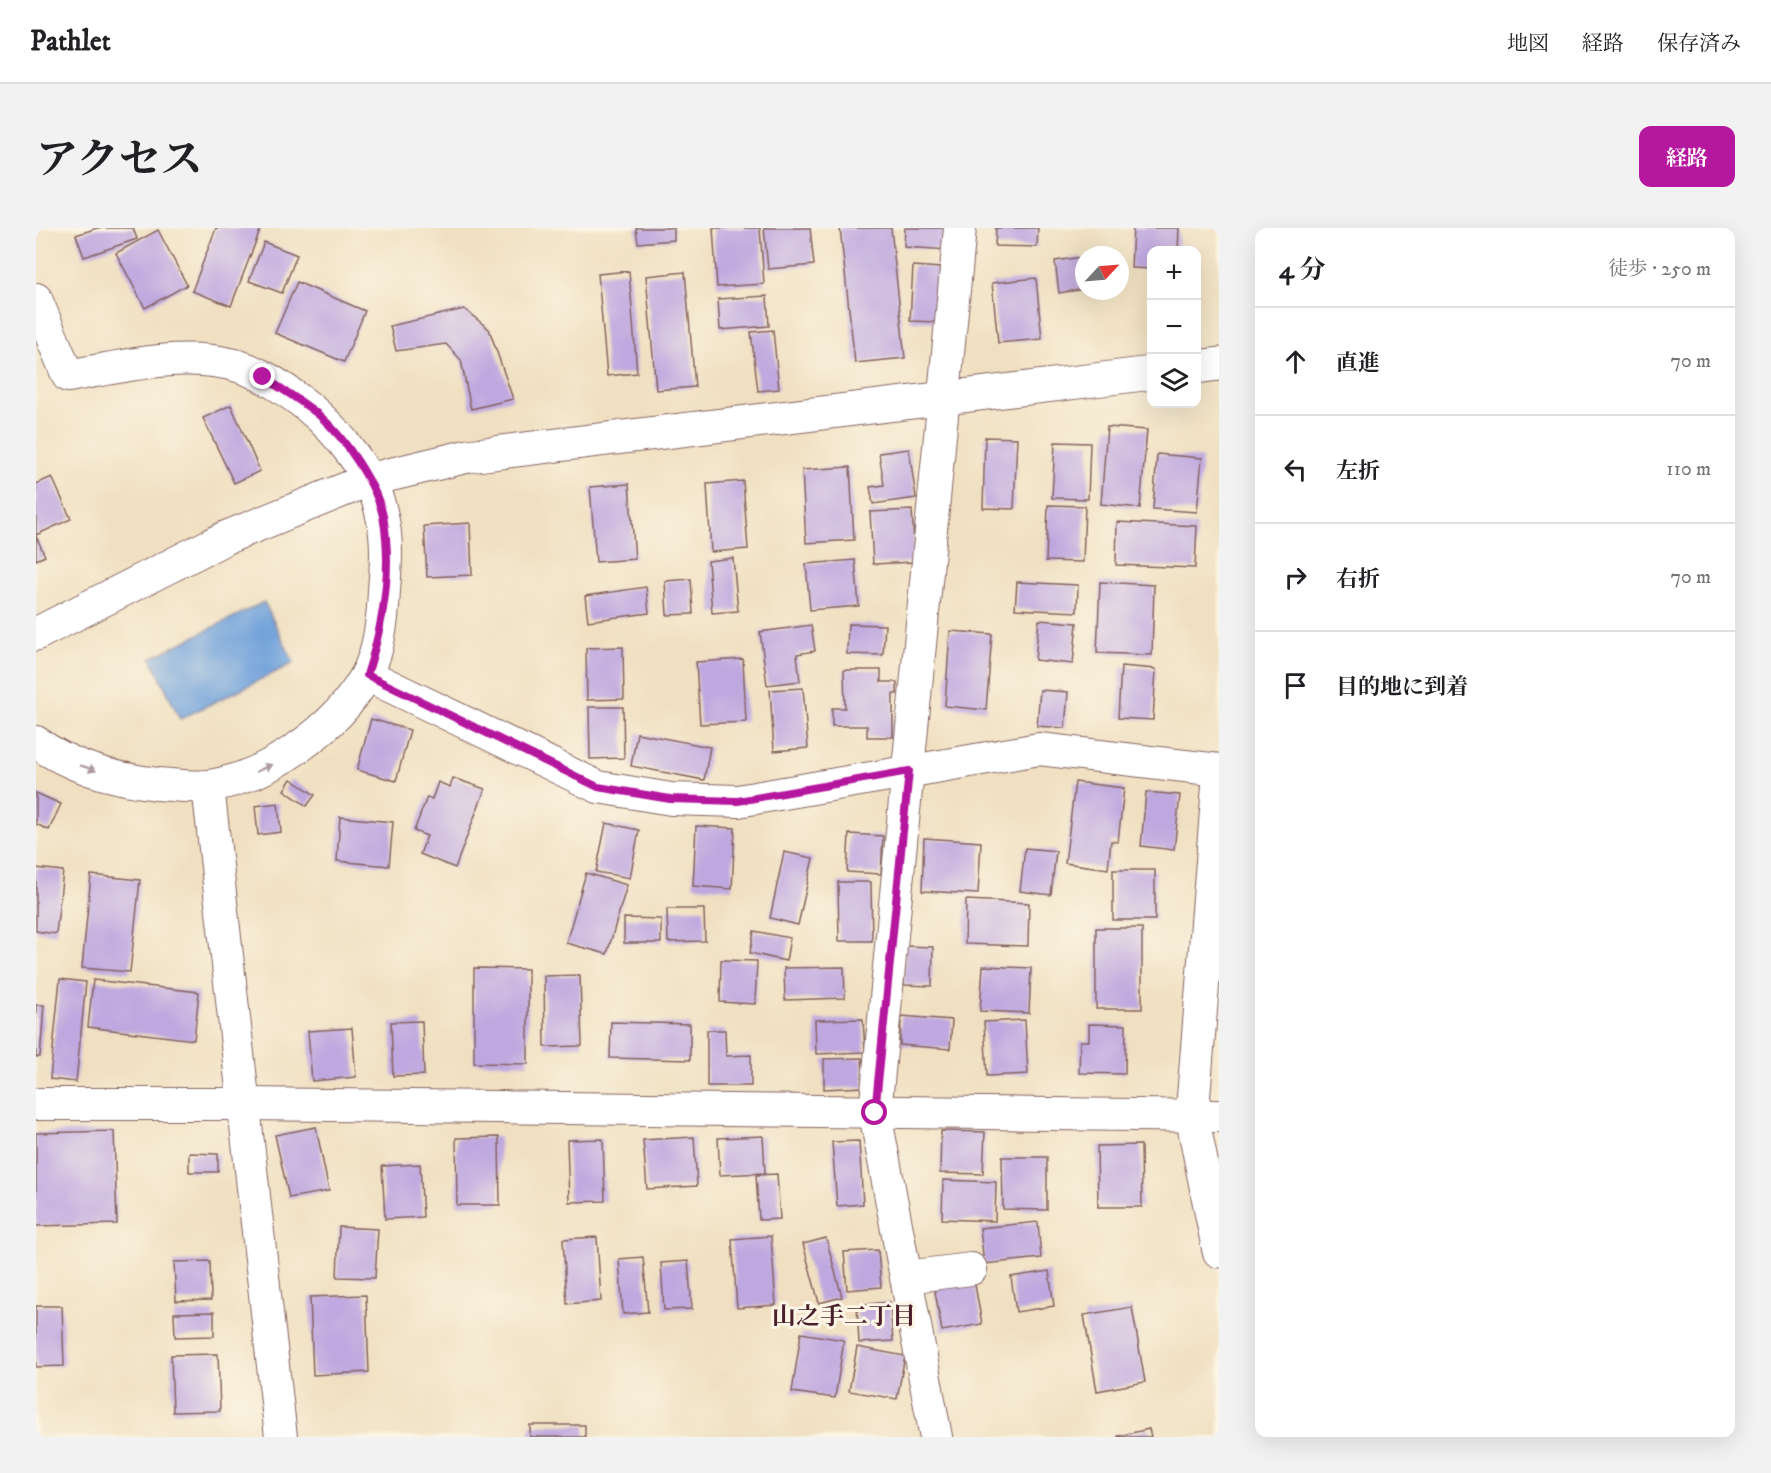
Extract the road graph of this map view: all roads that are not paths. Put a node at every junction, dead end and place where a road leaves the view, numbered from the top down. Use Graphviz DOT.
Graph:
graph roads {
  1 [pos="960,228"];
  2 [pos="36,299"];
  3 [pos="1219,364"];
  4 [pos="1201,366"];
  5 [pos="1147,374"];
  6 [pos="944,398"];
  7 [pos="368,480"];
  8 [pos="36,634"];
  9 [pos="367,675"];
  10 [pos="36,742"];
  11 [pos="1219,770"];
  12 [pos="909,771"];
  13 [pos="1219,780"];
  14 [pos="208,786"];
  15 [pos="36,1104"];
  16 [pos="243,1104"];
  17 [pos="875,1113"];
  18 [pos="1206,1116"];
  19 [pos="1219,1251"];
  20 [pos="971,1269"];
  21 [pos="906,1277"];
  22 [pos="281,1437"];
  23 [pos="936,1437"];
  1 -- 6 [label="street"];
  2 -- 7 [label="street"];
  3 -- 4 [label="street"];
  5 -- 6 [label="street"];
  6 -- 7 [label="street"];
  6 -- 12 [label="street"];
  7 -- 8 [label="street"];
  7 -- 9 [label="street"];
  9 -- 12 [label="street"];
  14 -- 9 [label="street, one-way"];
  10 -- 14 [label="street, one-way"];
  11 -- 12 [label="street"];
  12 -- 17 [label="street"];
  13 -- 18 [label="street"];
  14 -- 16 [label="street"];
  15 -- 16 [label="street"];
  16 -- 17 [label="street"];
  16 -- 22 [label="street"];
  17 -- 18 [label="street"];
  17 -- 21 [label="street"];
  18 -- 19 [label="street"];
  20 -- 21 [label="street"];
  21 -- 23 [label="street"];
}
